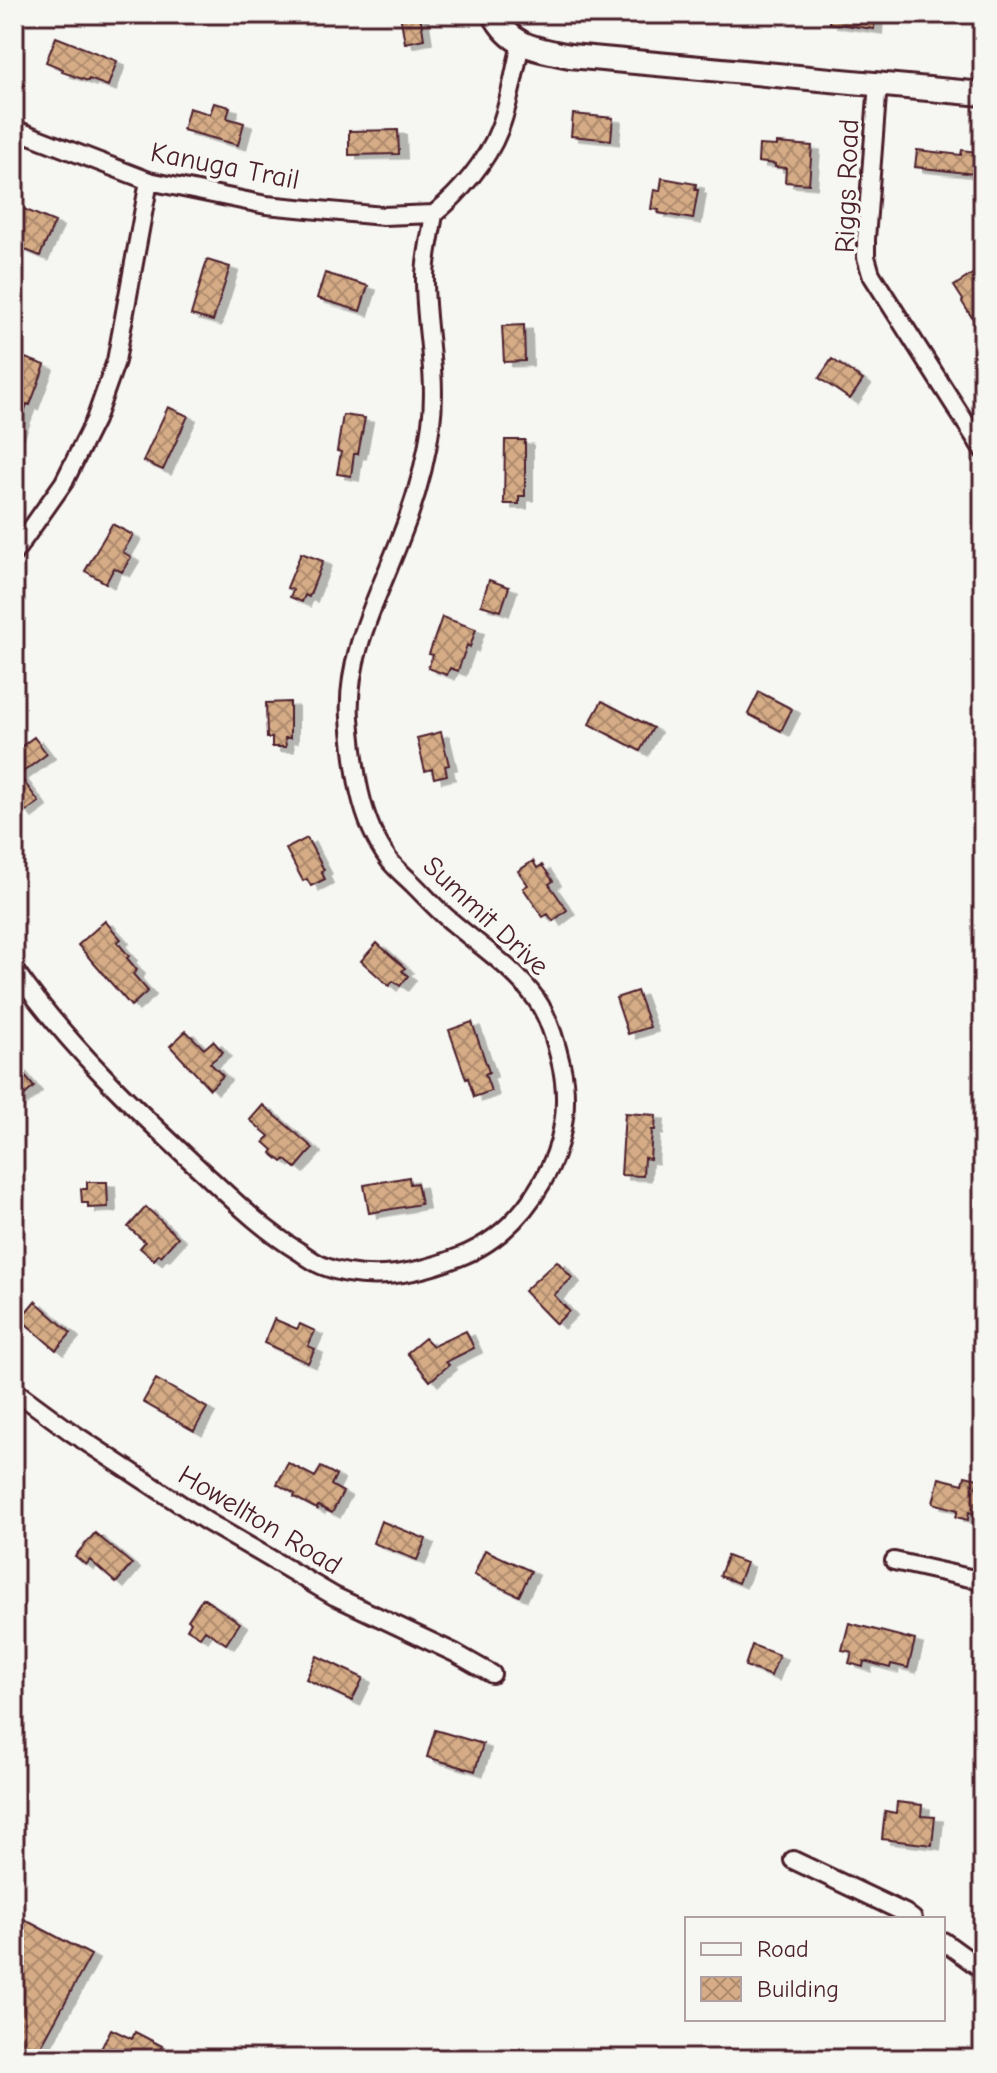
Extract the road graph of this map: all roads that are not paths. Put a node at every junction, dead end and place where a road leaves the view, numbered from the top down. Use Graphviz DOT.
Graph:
graph roads {
  1 [pos="494,14"];
  2 [pos="521,44"];
  3 [pos="878,83"];
  4 [pos="983,94"];
  5 [pos="14,129"];
  6 [pos="149,181"];
  7 [pos="434,214"];
  8 [pos="983,450"];
  9 [pos="14,553"];
  10 [pos="14,969"];
  11 [pos="14,1390"];
  12 [pos="894,1561"];
  13 [pos="983,1581"];
  14 [pos="492,1674"];
  15 [pos="793,1860"];
  16 [pos="910,1917"];
  17 [pos="945,1942"];
  18 [pos="983,1970"];
  1 -- 2 [label="street"];
  2 -- 3 [label="street"];
  2 -- 7 [label="street"];
  3 -- 4 [label="street"];
  3 -- 8 [label="street, Riggs Road"];
  5 -- 6 [label="street, Kanuga Trail"];
  6 -- 7 [label="street, Kanuga Trail"];
  6 -- 9 [label="street"];
  7 -- 10 [label="street, Summit Drive"];
  11 -- 14 [label="street, Howellton Road"];
  12 -- 13 [label="street"];
  15 -- 16 [label="street"];
  17 -- 18 [label="street"];
}
